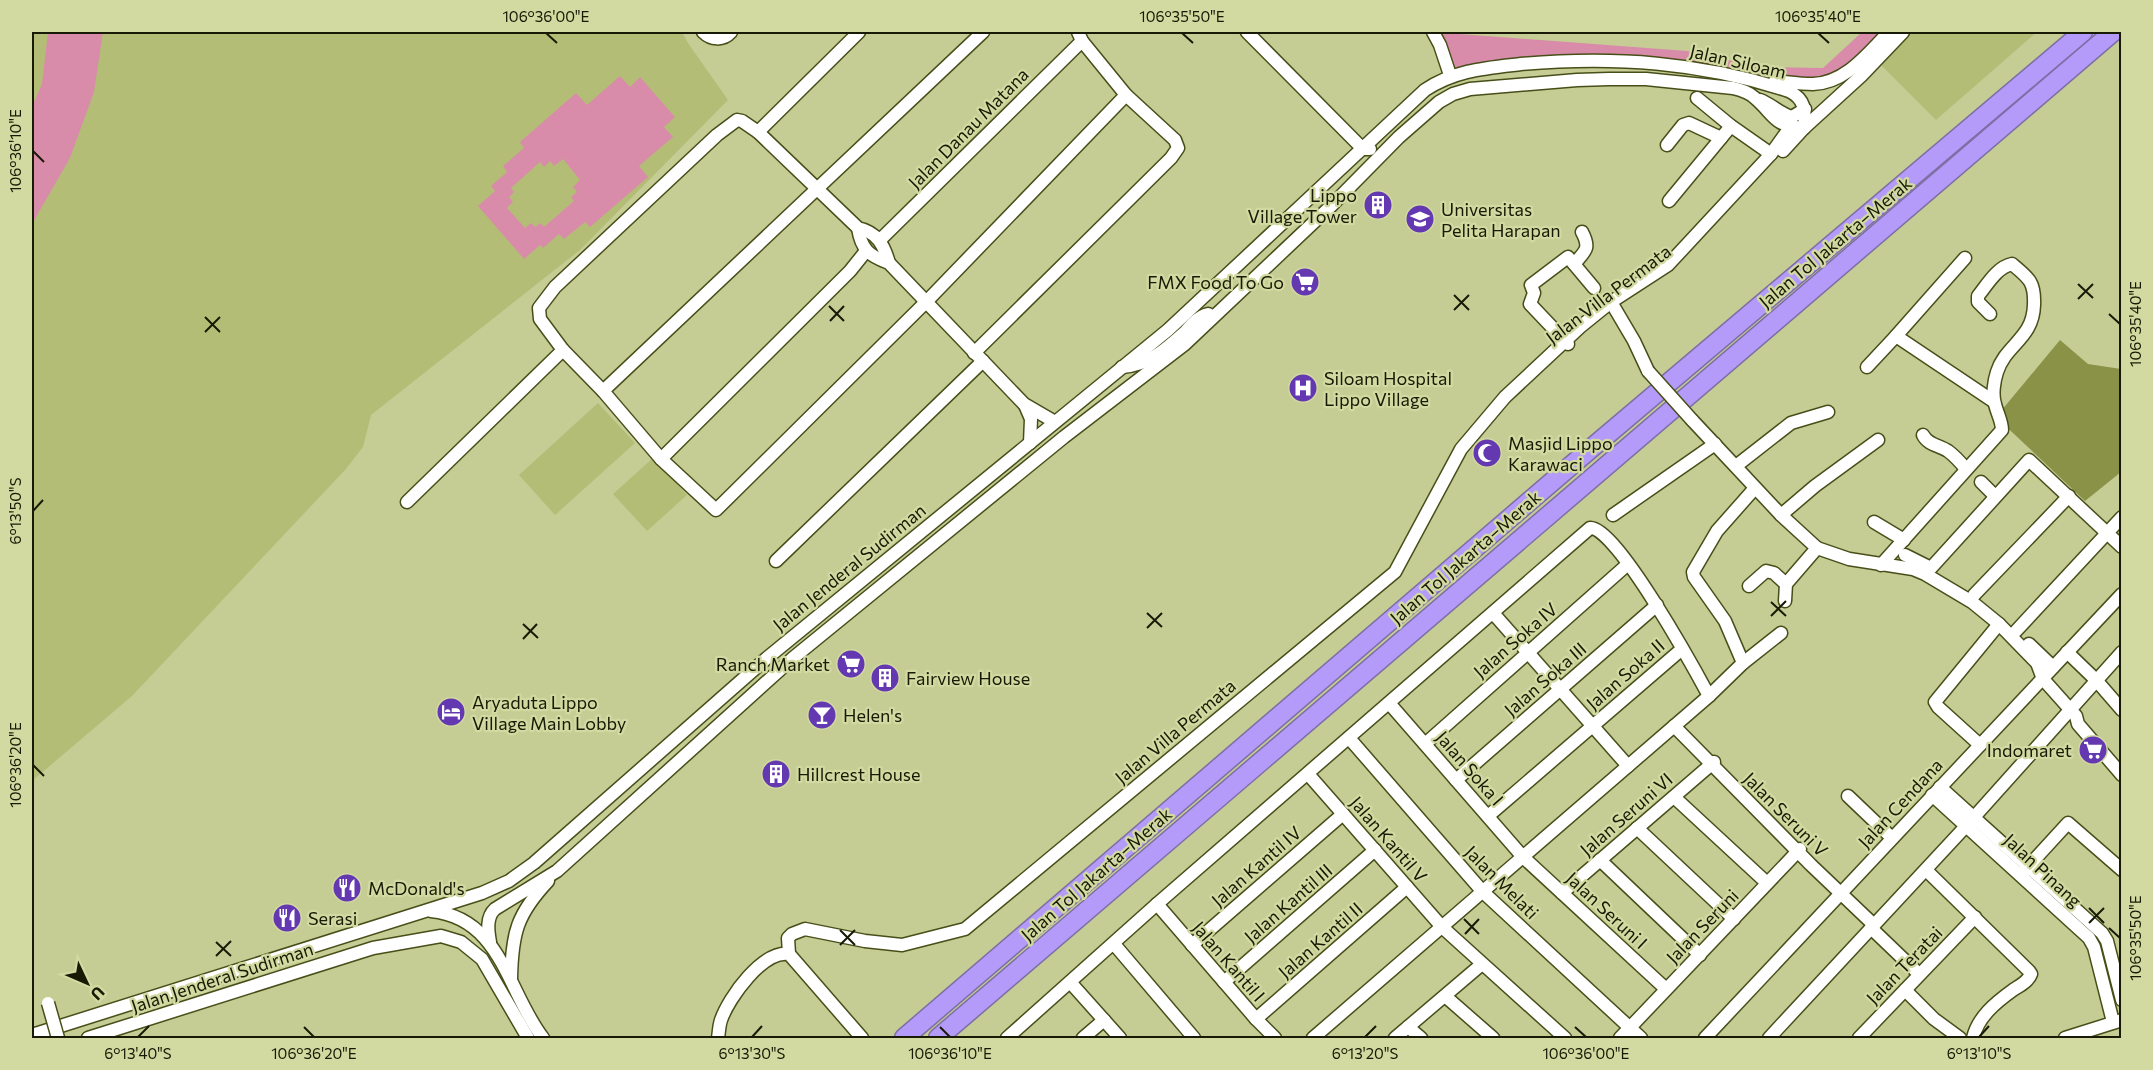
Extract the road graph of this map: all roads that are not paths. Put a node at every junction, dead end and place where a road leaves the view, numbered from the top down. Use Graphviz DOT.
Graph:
graph roads {
  1 [pos="703,32"];
  2 [pos="731,32"];
  3 [pos="859,32"];
  4 [pos="983,32"];
  5 [pos="1247,32"];
  6 [pos="1433,32"];
  7 [pos="1889,32"];
  8 [pos="1903,32"];
  9 [pos="2083,32"];
  10 [pos="2113,32"];
  11 [pos="1080,36"];
  12 [pos="1450,75"];
  13 [pos="1752,79"];
  14 [pos="1425,90"];
  15 [pos="1126,95"];
  16 [pos="1697,98"];
  17 [pos="1756,98"];
  18 [pos="1804,109"];
  19 [pos="1731,126"];
  20 [pos="1791,126"];
  21 [pos="1804,128"];
  22 [pos="758,132"];
  23 [pos="1399,137"];
  24 [pos="1721,138"];
  25 [pos="1667,145"];
  26 [pos="1363,150"];
  27 [pos="1771,154"];
  28 [pos="817,189"];
  29 [pos="1669,201"];
  30 [pos="858,228"];
  31 [pos="1582,232"];
  32 [pos="880,240"];
  33 [pos="866,251"];
  34 [pos="1965,258"];
  35 [pos="889,263"];
  36 [pos="1574,264"];
  37 [pos="1594,288"];
  38 [pos="927,301"];
  39 [pos="1613,306"];
  40 [pos="1990,314"];
  41 [pos="1213,317"];
  42 [pos="1896,336"];
  43 [pos="1566,342"];
  44 [pos="563,350"];
  45 [pos="979,357"];
  46 [pos="1122,367"];
  47 [pos="1867,367"];
  48 [pos="603,391"];
  49 [pos="1993,401"];
  50 [pos="1024,404"];
  51 [pos="1828,412"];
  52 [pos="1055,422"];
  53 [pos="1923,435"];
  54 [pos="1878,440"];
  55 [pos="1030,442"];
  56 [pos="1715,444"];
  57 [pos="661,459"];
  58 [pos="1736,466"];
  59 [pos="1966,469"];
  60 [pos="1981,482"];
  61 [pos="1755,488"];
  62 [pos="1995,496"];
  63 [pos="2069,496"];
  64 [pos="407,502"];
  65 [pos="1614,515"];
  66 [pos="1781,515"];
  67 [pos="2121,517"];
  68 [pos="1874,522"];
  69 [pos="2107,533"];
  70 [pos="1904,540"];
  71 [pos="2121,547"];
  72 [pos="1817,548"];
  73 [pos="1905,555"];
  74 [pos="776,561"];
  75 [pos="1628,564"];
  76 [pos="1881,564"];
  77 [pos="1931,568"];
  78 [pos="1786,584"];
  79 [pos="1749,585"];
  80 [pos="2121,594"];
  81 [pos="1974,596"];
  82 [pos="1785,601"];
  83 [pos="1657,605"];
  84 [pos="1493,614"];
  85 [pos="1999,624"];
  86 [pos="2016,632"];
  87 [pos="1781,633"];
  88 [pos="1682,649"];
  89 [pos="2067,652"];
  90 [pos="2121,652"];
  91 [pos="1528,653"];
  92 [pos="1743,663"];
  93 [pos="2053,667"];
  94 [pos="2043,680"];
  95 [pos="2096,680"];
  96 [pos="1560,689"];
  97 [pos="1709,696"];
  98 [pos="1389,703"];
  99 [pos="2121,710"];
  100 [pos="2072,712"];
  101 [pos="1676,725"];
  102 [pos="1592,726"];
  103 [pos="1349,738"];
  104 [pos="1425,744"];
  105 [pos="1980,745"];
  106 [pos="1713,763"];
  107 [pos="2121,765"];
  108 [pos="1628,766"];
  109 [pos="1308,774"];
  110 [pos="2121,775"];
  111 [pos="1456,780"];
  112 [pos="1936,791"];
  113 [pos="1674,796"];
  114 [pos="1848,796"];
  115 [pos="1343,814"];
  116 [pos="1488,816"];
  117 [pos="1970,821"];
  118 [pos="1637,828"];
  119 [pos="1892,838"];
  120 [pos="1375,850"];
  121 [pos="1799,850"];
  122 [pos="1523,857"];
  123 [pos="1600,860"];
  124 [pos="1926,870"];
  125 [pos="2025,870"];
  126 [pos="2121,870"];
  127 [pos="557,872"];
  128 [pos="1767,883"];
  129 [pos="1407,887"];
  130 [pos="1841,891"];
  131 [pos="1483,892"];
  132 [pos="482,893"];
  133 [pos="1562,893"];
  134 [pos="1157,904"];
  135 [pos="428,910"];
  136 [pos="491,912"];
  137 [pos="1975,917"];
  138 [pos="1734,919"];
  139 [pos="1874,925"];
  140 [pos="1442,927"];
  141 [pos="788,938"];
  142 [pos="490,942"];
  143 [pos="1114,944"];
  144 [pos="1192,945"];
  145 [pos="789,954"];
  146 [pos="772,955"];
  147 [pos="1700,955"];
  148 [pos="265,963"];
  149 [pos="1482,964"];
  150 [pos="1919,974"];
  151 [pos="1070,981"];
  152 [pos="1224,982"];
  153 [pos="511,983"];
  154 [pos="1666,989"];
  155 [pos="1905,990"];
  156 [pos="1445,996"];
  157 [pos="215,999"];
  158 [pos="2121,1000"];
  159 [pos="48,1003"];
  160 [pos="1256,1019"];
  161 [pos="1104,1020"];
  162 [pos="2117,1021"];
  163 [pos="1408,1027"];
  164 [pos="1630,1027"];
  165 [pos="32,1035"];
  166 [pos="58,1038"];
  167 [pos="88,1038"];
  168 [pos="528,1038"];
  169 [pos="543,1038"];
  170 [pos="718,1038"];
  171 [pos="861,1038"];
  172 [pos="904,1038"];
  173 [pos="938,1038"];
  174 [pos="1007,1038"];
  175 [pos="1083,1038"];
  176 [pos="1120,1038"];
  177 [pos="1194,1038"];
  178 [pos="1275,1038"];
  179 [pos="1313,1038"];
  180 [pos="1395,1038"];
  181 [pos="1420,1038"];
  182 [pos="1493,1038"];
  183 [pos="1565,1038"];
  184 [pos="1620,1038"];
  185 [pos="1641,1038"];
  186 [pos="1705,1038"];
  187 [pos="1769,1038"];
  188 [pos="1860,1038"];
  189 [pos="1960,1038"];
  190 [pos="1974,1038"];
  191 [pos="2065,1038"];
  1 -- 2 [label="street"];
  3 -- 22 [label="street"];
  4 -- 28 [label="street"];
  5 -- 26 [label="street"];
  6 -- 12 [label="street"];
  7 -- 13 [label="street"];
  8 -- 21 [label="street, Jalan Villa Permata"];
  9 -- 172 [label="highway, Jalan Tol Jakarta–Merak"];
  10 -- 173 [label="highway, Jalan Tol Jakarta–Merak"];
  11 -- 15 [label="street"];
  11 -- 32 [label="street, Jalan Danau Matana"];
  12 -- 13 [label="street, Jalan Siloam"];
  12 -- 14 [label="street, Jalan Siloam"];
  13 -- 18 [label="street, Jalan Siloam"];
  14 -- 26 [label="street, Jalan Jenderal Sudirman"];
  15 -- 38 [label="street"];
  15 -- 45 [label="street"];
  16 -- 19 [label="street"];
  17 -- 18 [label="street"];
  17 -- 20 [label="street, Jalan Jenderal Sudirman"];
  17 -- 23 [label="street, Jalan Jenderal Sudirman"];
  18 -- 21 [label="street"];
  19 -- 24 [label="street"];
  19 -- 27 [label="street"];
  20 -- 21 [label="street, Jalan Jenderal Sudirman"];
  20 -- 27 [label="street, Jalan Villa Permata"];
  21 -- 39 [label="street, Jalan Villa Permata"];
  22 -- 28 [label="street"];
  22 -- 44 [label="street"];
  23 -- 26 [label="street"];
  23 -- 41 [label="street, Jalan Jenderal Sudirman"];
  24 -- 25 [label="street"];
  24 -- 29 [label="street"];
  26 -- 46 [label="street, Jalan Jenderal Sudirman"];
  27 -- 39 [label="street, Jalan Villa Permata"];
  28 -- 30 [label="street"];
  28 -- 48 [label="street"];
  30 -- 32 [label="street"];
  30 -- 33 [label="street"];
  31 -- 36 [label="street"];
  32 -- 35 [label="street"];
  33 -- 35 [label="street"];
  33 -- 57 [label="street"];
  34 -- 42 [label="street"];
  35 -- 38 [label="street"];
  36 -- 37 [label="street"];
  36 -- 43 [label="street"];
  38 -- 45 [label="street"];
  38 -- 57 [label="street"];
  39 -- 43 [label="street, Jalan Villa Permata"];
  39 -- 56 [label="street, bridge"];
  40 -- 49 [label="street"];
  41 -- 46 [label="street"];
  41 -- 127 [label="street, Jalan Jenderal Sudirman"];
  42 -- 47 [label="street"];
  42 -- 49 [label="street"];
  43 -- 141 [label="street, Jalan Villa Permata"];
  44 -- 48 [label="street"];
  44 -- 64 [label="street"];
  45 -- 50 [label="street"];
  45 -- 74 [label="street"];
  46 -- 52 [label="street, Jalan Jenderal Sudirman"];
  48 -- 57 [label="street"];
  49 -- 59 [label="street"];
  50 -- 52 [label="street"];
  50 -- 55 [label="street"];
  51 -- 58 [label="street"];
  52 -- 55 [label="street, Jalan Jenderal Sudirman"];
  53 -- 59 [label="street"];
  54 -- 66 [label="street"];
  55 -- 132 [label="street, Jalan Jenderal Sudirman"];
  56 -- 58 [label="street"];
  56 -- 65 [label="street"];
  58 -- 61 [label="street"];
  59 -- 70 [label="street"];
  60 -- 62 [label="street"];
  61 -- 66 [label="street"];
  61 -- 92 [label="street"];
  62 -- 63 [label="street"];
  62 -- 77 [label="street"];
  63 -- 69 [label="street"];
  63 -- 81 [label="street"];
  66 -- 72 [label="street"];
  67 -- 69 [label="street"];
  68 -- 70 [label="street"];
  69 -- 71 [label="street"];
  69 -- 86 [label="street"];
  70 -- 76 [label="street"];
  72 -- 76 [label="street"];
  72 -- 78 [label="street"];
  73 -- 77 [label="street"];
  75 -- 83 [label="street"];
  75 -- 84 [label="street"];
  75 -- 91 [label="street, Jalan Soka IV"];
  76 -- 85 [label="street"];
  77 -- 81 [label="street"];
  78 -- 79 [label="street"];
  78 -- 82 [label="street"];
  80 -- 89 [label="street, Jalan Cendana"];
  81 -- 86 [label="street"];
  83 -- 88 [label="street"];
  83 -- 96 [label="street, Jalan Soka III"];
  84 -- 91 [label="street, Jalan Soka II"];
  84 -- 98 [label="street"];
  85 -- 94 [label="street"];
  85 -- 105 [label="street"];
  86 -- 93 [label="street"];
  87 -- 92 [label="street"];
  88 -- 97 [label="street"];
  88 -- 102 [label="street, Jalan Soka II"];
  89 -- 93 [label="street, Jalan Cendana"];
  89 -- 95 [label="street"];
  90 -- 95 [label="street"];
  91 -- 96 [label="street, Jalan Soka II"];
  91 -- 104 [label="street, Jalan Soka IV"];
  92 -- 97 [label="street"];
  93 -- 94 [label="street, Jalan Cendana"];
  94 -- 100 [label="street"];
  94 -- 105 [label="street, Jalan Cendana"];
  95 -- 99 [label="street"];
  95 -- 100 [label="street"];
  96 -- 102 [label="street, Jalan Soka II"];
  96 -- 111 [label="street, Jalan Soka III"];
  97 -- 101 [label="street"];
  98 -- 103 [label="street"];
  98 -- 104 [label="street, Jalan Soka I"];
  100 -- 107 [label="street"];
  100 -- 110 [label="street"];
  100 -- 117 [label="street"];
  101 -- 106 [label="street, Jalan Seruni V"];
  101 -- 108 [label="street"];
  102 -- 108 [label="street, Jalan Soka II"];
  102 -- 116 [label="street, Jalan Soka II"];
  103 -- 109 [label="street"];
  103 -- 131 [label="street, Jalan Melati"];
  104 -- 111 [label="street, Jalan Soka I"];
  105 -- 112 [label="street, Jalan Cendana"];
  106 -- 113 [label="street, Jalan Seruni VI"];
  106 -- 121 [label="street, Jalan Seruni V"];
  108 -- 122 [label="street"];
  109 -- 115 [label="street, Jalan Kantil V"];
  109 -- 134 [label="street"];
  111 -- 116 [label="street, Jalan Soka I"];
  112 -- 117 [label="street, Jalan Pinang"];
  112 -- 119 [label="street, Jalan Cendana"];
  113 -- 118 [label="street, Jalan Seruni VI"];
  113 -- 128 [label="street"];
  114 -- 119 [label="street"];
  115 -- 120 [label="street, Jalan Kantil V"];
  115 -- 144 [label="street, Jalan Kantil IV"];
  116 -- 122 [label="street, Jalan Soka I"];
  117 -- 124 [label="street"];
  117 -- 125 [label="street, Jalan Pinang"];
  118 -- 123 [label="street, Jalan Seruni VI"];
  118 -- 138 [label="street"];
  119 -- 130 [label="street, Jalan Cendana"];
  120 -- 129 [label="street, Jalan Kantil V"];
  120 -- 152 [label="street, Jalan Kantil III"];
  121 -- 128 [label="street, Jalan Seruni"];
  121 -- 130 [label="street, Jalan Seruni V"];
  122 -- 131 [label="street"];
  122 -- 133 [label="street, Jalan Seruni I"];
  123 -- 133 [label="street, Jalan Seruni VI"];
  123 -- 147 [label="street"];
  124 -- 137 [label="street"];
  124 -- 139 [label="street"];
  125 -- 126 [label="street"];
  125 -- 158 [label="street, Jalan Pinang"];
  125 -- 162 [label="street, Jalan Pinang"];
  127 -- 136 [label="street, Jalan Jenderal Sudirman"];
  127 -- 153 [label="street"];
  128 -- 138 [label="street, Jalan Seruni"];
  129 -- 140 [label="street, Jalan Kantil V"];
  129 -- 160 [label="street, Jalan Kantil II"];
  130 -- 139 [label="street, Jalan Seruni V"];
  130 -- 186 [label="street, Jalan Cendana"];
  131 -- 140 [label="street"];
  131 -- 164 [label="street, Jalan Melati"];
  132 -- 135 [label="street, Jalan Jenderal Sudirman"];
  132 -- 136 [label="street"];
  133 -- 154 [label="street, Jalan Seruni I"];
  134 -- 143 [label="street"];
  134 -- 144 [label="street, Jalan Kantil I"];
  135 -- 142 [label="street"];
  135 -- 148 [label="street, Jalan Jenderal Sudirman"];
  136 -- 142 [label="street"];
  137 -- 150 [label="street, Jalan Teratai"];
  137 -- 190 [label="street"];
  138 -- 147 [label="street, Jalan Seruni"];
  139 -- 150 [label="street, Jalan Seruni V"];
  139 -- 187 [label="street"];
  140 -- 149 [label="street, Jalan Kantil V"];
  140 -- 179 [label="street"];
  141 -- 145 [label="street"];
  141 -- 146 [label="street"];
  142 -- 153 [label="street"];
  143 -- 151 [label="street"];
  143 -- 177 [label="street"];
  144 -- 152 [label="street, Jalan Kantil I"];
  145 -- 146 [label="street"];
  145 -- 171 [label="street"];
  146 -- 170 [label="street"];
  147 -- 154 [label="street, Jalan Seruni"];
  148 -- 157 [label="street"];
  148 -- 165 [label="street, Jalan Jenderal Sudirman"];
  149 -- 156 [label="street"];
  149 -- 183 [label="street, Jalan Kantil V"];
  150 -- 155 [label="street, Jalan Teratai"];
  151 -- 161 [label="street"];
  151 -- 174 [label="street"];
  152 -- 160 [label="street, Jalan Kantil I"];
  153 -- 169 [label="street"];
  154 -- 164 [label="street, Jalan Seruni"];
  155 -- 188 [label="street, Jalan Teratai"];
  155 -- 189 [label="street"];
  156 -- 163 [label="street"];
  156 -- 182 [label="street"];
  157 -- 167 [label="street, Jalan Jenderal Sudirman"];
  157 -- 168 [label="street, Jalan Jenderal Sudirman"];
  159 -- 166 [label="street, bridge"];
  160 -- 178 [label="street, Jalan Kantil I"];
  161 -- 175 [label="street"];
  161 -- 176 [label="street"];
  162 -- 191 [label="street"];
  163 -- 180 [label="street"];
  163 -- 181 [label="street"];
  164 -- 184 [label="street, Jalan Seruni"];
  164 -- 185 [label="street, Jalan Melati"];
}
